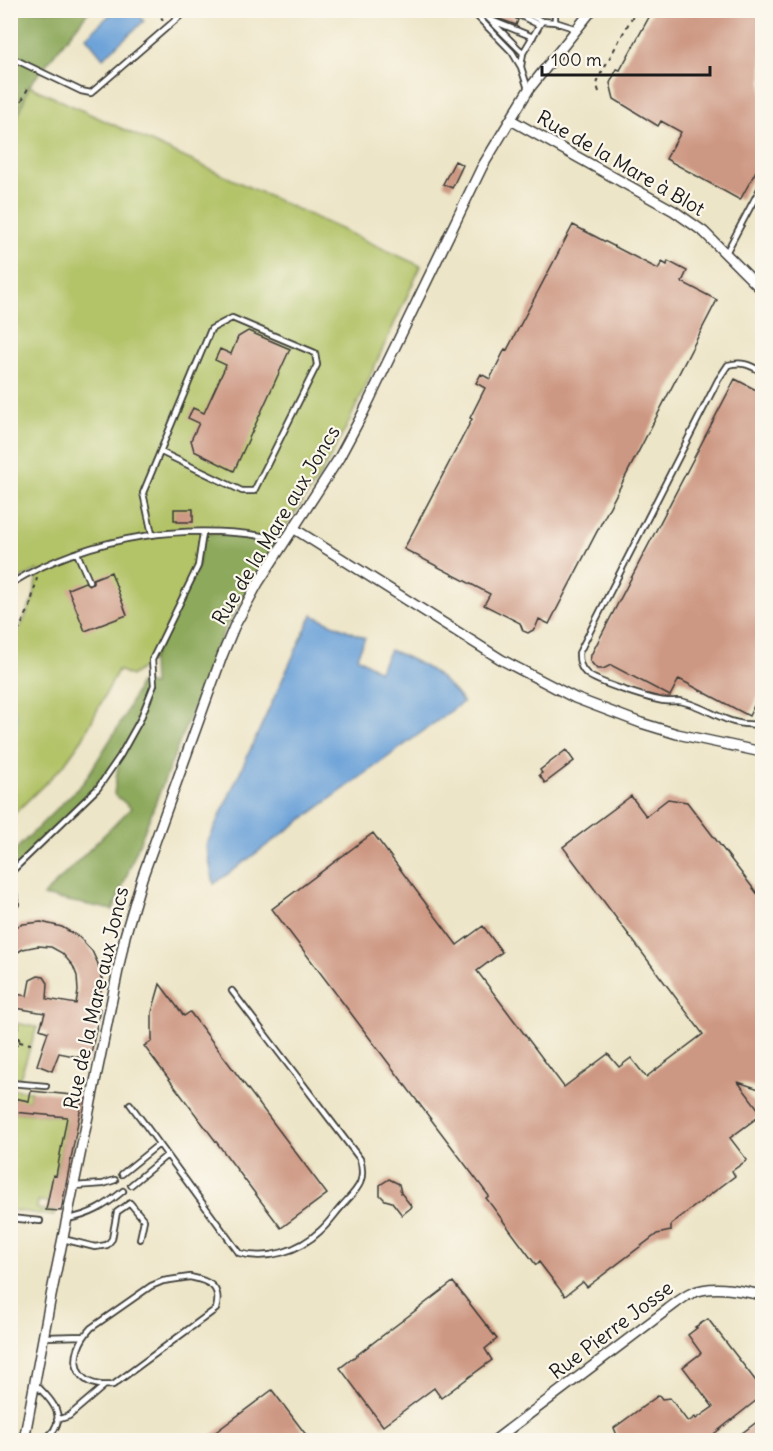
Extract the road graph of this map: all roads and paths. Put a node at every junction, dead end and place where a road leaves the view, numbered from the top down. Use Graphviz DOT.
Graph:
graph roads {
  1 [pos="156,10"];
  2 [pos="187,10"];
  3 [pos="471,10"];
  4 [pos="480,10"];
  5 [pos="509,10"];
  6 [pos="520,10"];
  7 [pos="555,10"];
  8 [pos="592,10"];
  9 [pos="636,10"];
  10 [pos="489,19"];
  11 [pos="164,22"];
  12 [pos="555,22"];
  13 [pos="540,23"];
  14 [pos="578,29"];
  15 [pos="533,37"];
  16 [pos="523,53"];
  17 [pos="10,57"];
  18 [pos="521,67"];
  19 [pos="29,87"];
  20 [pos="529,89"];
  21 [pos="599,92"];
  22 [pos="511,120"];
  23 [pos="10,125"];
  24 [pos="762,185"];
  25 [pos="726,253"];
  26 [pos="762,290"];
  27 [pos="762,372"];
  28 [pos="161,452"];
  29 [pos="293,528"];
  30 [pos="203,533"];
  31 [pos="152,534"];
  32 [pos="285,540"];
  33 [pos="77,553"];
  34 [pos="37,570"];
  35 [pos="89,580"];
  36 [pos="10,584"];
  37 [pos="10,648"];
  38 [pos="762,724"];
  39 [pos="762,752"];
  40 [pos="10,873"];
  41 [pos="10,886"];
  42 [pos="10,913"];
  43 [pos="15,927"];
  44 [pos="232,991"];
  45 [pos="19,1023"];
  46 [pos="16,1037"];
  47 [pos="11,1041"];
  48 [pos="19,1042"];
  49 [pos="31,1044"];
  50 [pos="14,1045"];
  51 [pos="10,1066"];
  52 [pos="10,1083"];
  53 [pos="46,1086"];
  54 [pos="130,1104"];
  55 [pos="159,1144"];
  56 [pos="167,1155"];
  57 [pos="122,1174"];
  58 [pos="115,1180"];
  59 [pos="131,1185"];
  60 [pos="73,1186"];
  61 [pos="123,1191"];
  62 [pos="10,1218"];
  63 [pos="67,1219"];
  64 [pos="40,1221"];
  65 [pos="140,1239"];
  66 [pos="62,1241"];
  67 [pos="762,1295"];
  68 [pos="84,1336"];
  69 [pos="43,1338"];
  70 [pos="35,1384"];
  71 [pos="104,1386"];
  72 [pos="57,1420"];
  73 [pos="24,1440"];
  74 [pos="44,1440"];
  75 [pos="495,1440"];
  1 -- 11 [label="path"];
  2 -- 17 [label="lane"];
  3 -- 18 [label="lane"];
  4 -- 10 [label="lane"];
  5 -- 13 [label="lane"];
  6 -- 13 [label="lane"];
  7 -- 12 [label="lane"];
  8 -- 14 [label="street, Rue de la Mare aux Joncs"];
  9 -- 21 [label="path"];
  10 -- 15 [label="lane"];
  10 -- 16 [label="lane"];
  12 -- 13 [label="lane"];
  12 -- 14 [label="lane"];
  13 -- 15 [label="lane"];
  14 -- 20 [label="street, Rue de la Mare aux Joncs"];
  15 -- 16 [label="lane"];
  16 -- 18 [label="lane"];
  18 -- 20 [label="lane"];
  19 -- 23 [label="path"];
  20 -- 22 [label="street, Rue de la Mare aux Joncs"];
  22 -- 25 [label="street, Rue de la Mare à Blot"];
  22 -- 29 [label="street, Rue de la Mare aux Joncs"];
  24 -- 25 [label="lane"];
  25 -- 26 [label="street, Rue de la Mare à Blot"];
  27 -- 38 [label="lane"];
  28 -- 28 [label="lane"];
  28 -- 31 [label="lane"];
  29 -- 32 [label="street, Rue de la Mare aux Joncs"];
  29 -- 39 [label="street"];
  30 -- 31 [label="lane"];
  30 -- 32 [label="lane"];
  30 -- 40 [label="lane"];
  31 -- 33 [label="lane"];
  32 -- 60 [label="street, Rue de la Mare aux Joncs"];
  33 -- 34 [label="lane"];
  33 -- 35 [label="lane"];
  34 -- 36 [label="lane"];
  34 -- 37 [label="path"];
  41 -- 42 [label="lane"];
  42 -- 43 [label="path"];
  44 -- 56 [label="lane"];
  45 -- 46 [label="path"];
  46 -- 47 [label="path"];
  46 -- 48 [label="path"];
  47 -- 50 [label="path"];
  48 -- 49 [label="path"];
  48 -- 50 [label="path"];
  50 -- 51 [label="path"];
  52 -- 53 [label="lane"];
  54 -- 55 [label="lane"];
  55 -- 56 [label="lane"];
  55 -- 57 [label="lane"];
  56 -- 59 [label="lane"];
  58 -- 60 [label="lane"];
  60 -- 63 [label="street, Rue de la Mare aux Joncs"];
  61 -- 63 [label="lane"];
  62 -- 64 [label="lane"];
  63 -- 66 [label="street, Rue de la Mare aux Joncs"];
  65 -- 66 [label="lane"];
  66 -- 69 [label="street, Rue de la Mare aux Joncs"];
  67 -- 75 [label="street, Rue Pierre Josse"];
  68 -- 69 [label="lane"];
  68 -- 71 [label="lane"];
  68 -- 71 [label="lane"];
  69 -- 70 [label="street, Rue de la Mare aux Joncs"];
  70 -- 72 [label="lane"];
  70 -- 73 [label="street, Rue de la Mare aux Joncs"];
  71 -- 72 [label="lane"];
  72 -- 74 [label="lane"];
}
